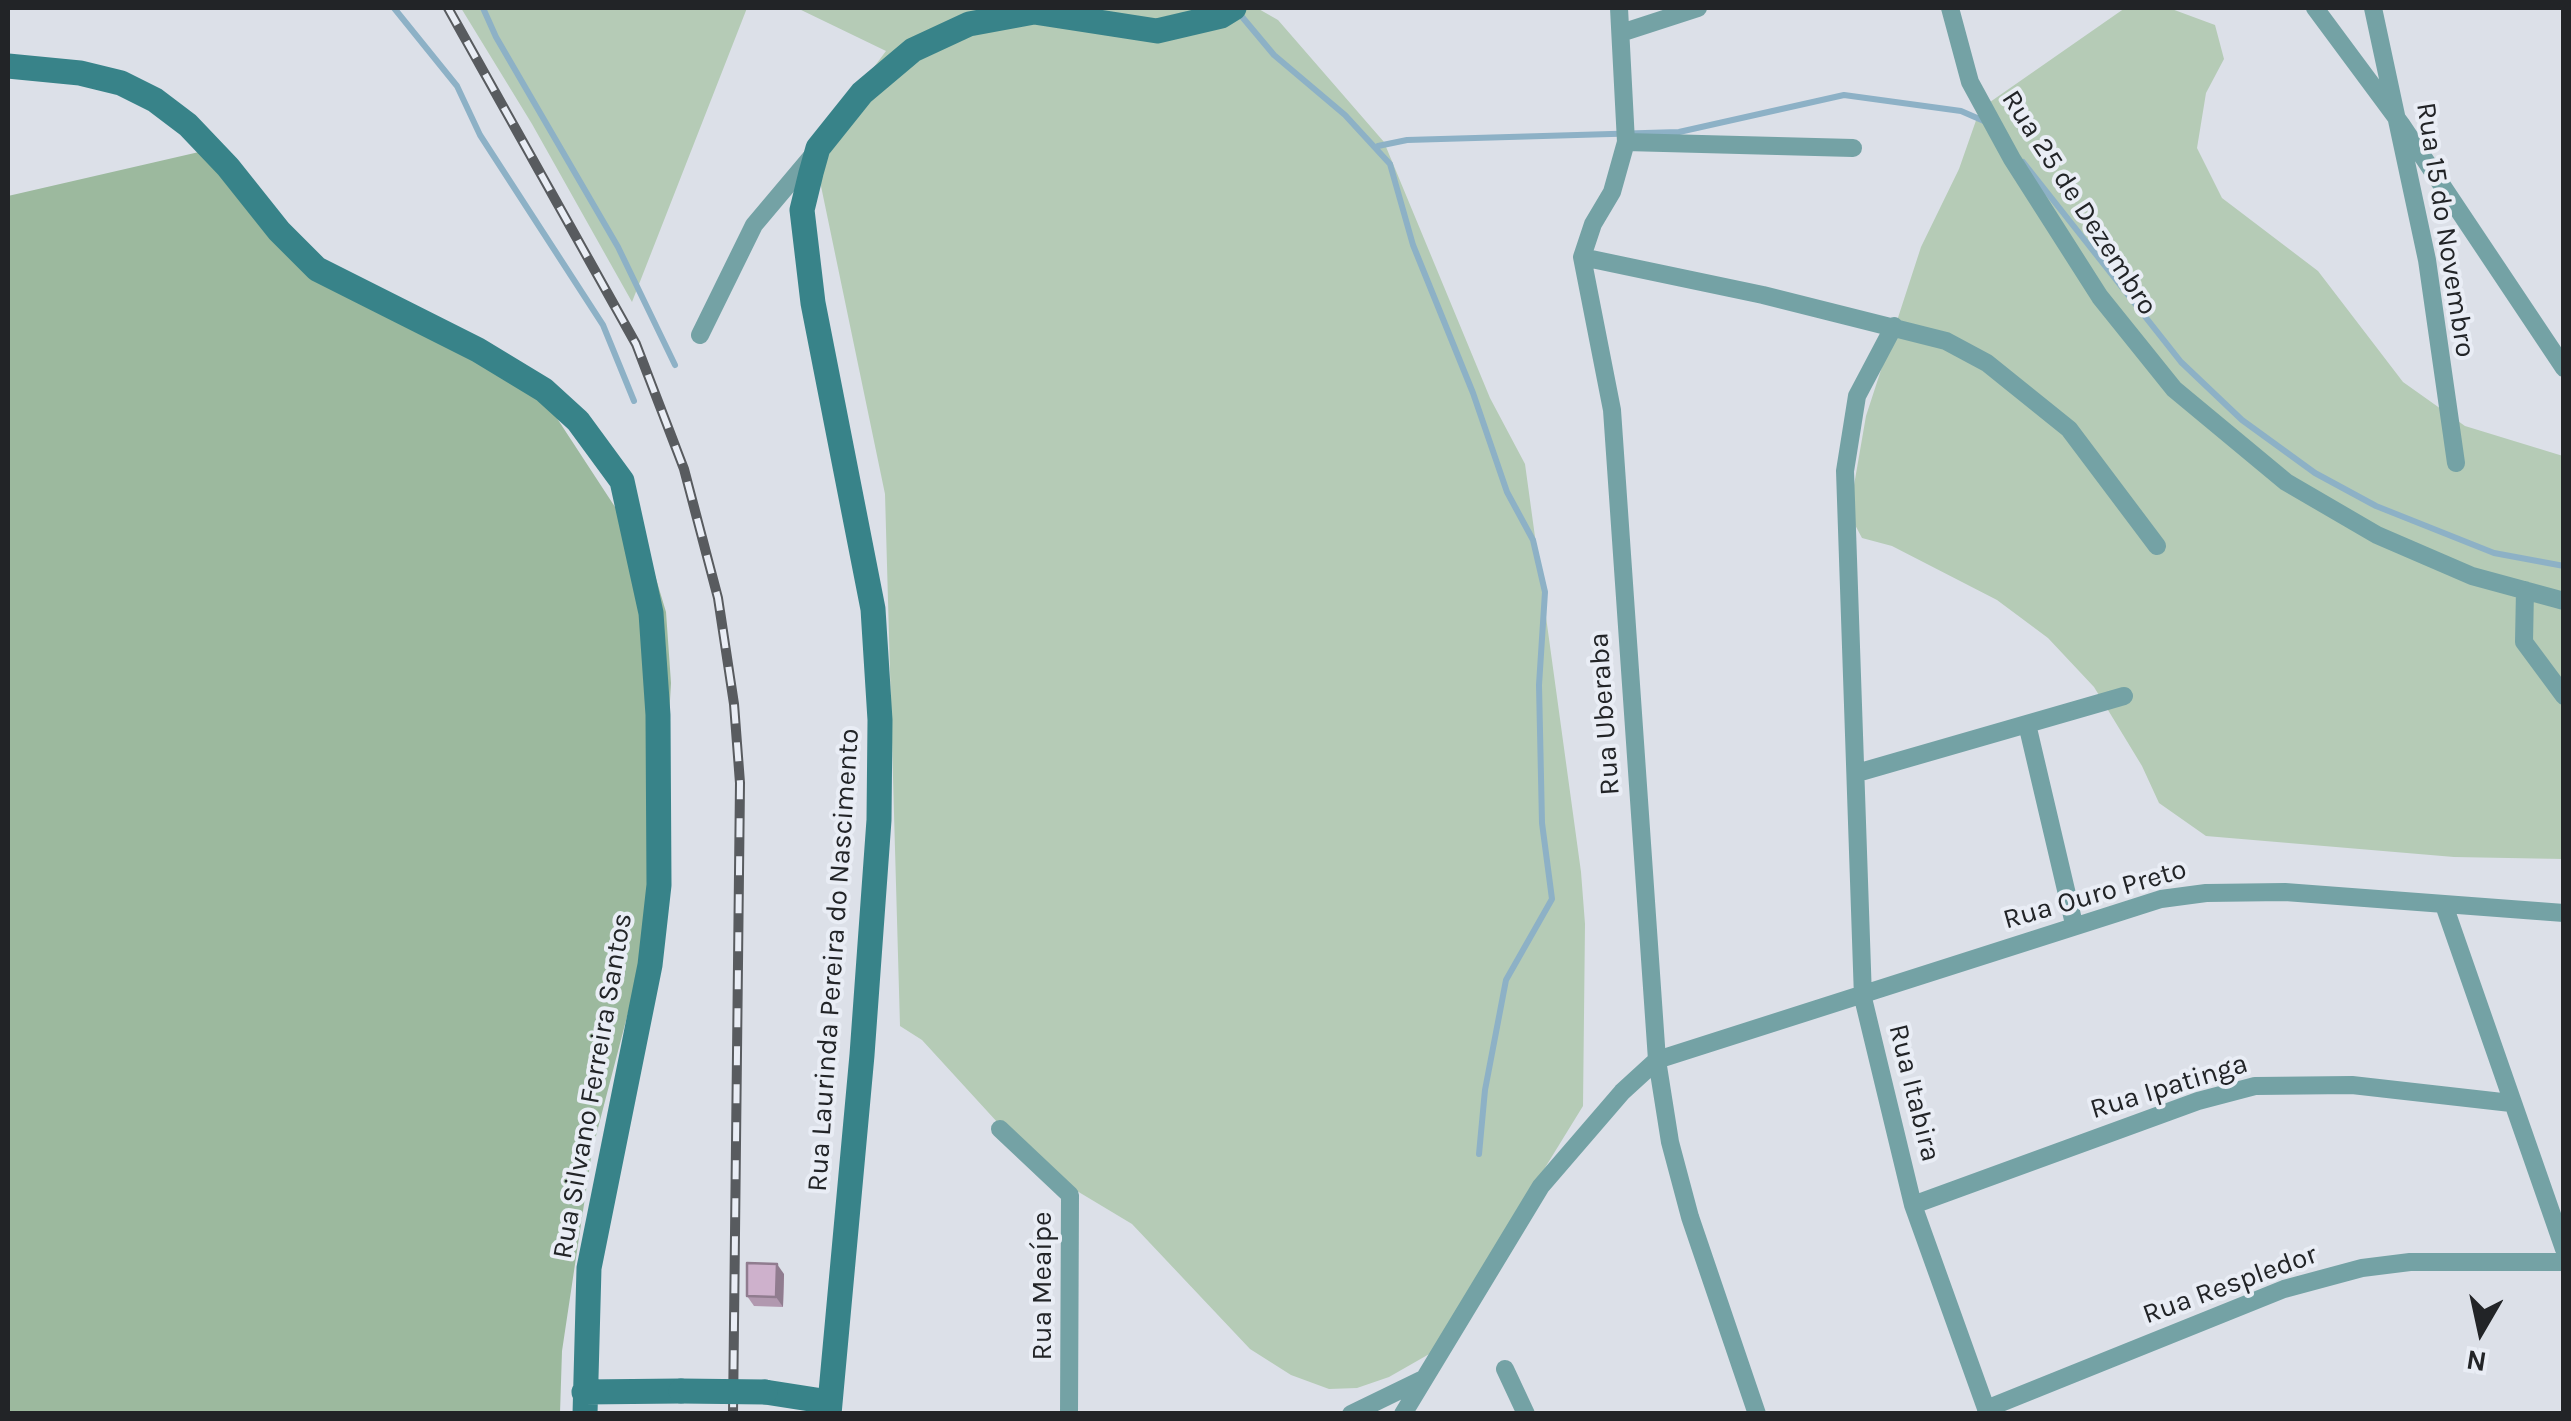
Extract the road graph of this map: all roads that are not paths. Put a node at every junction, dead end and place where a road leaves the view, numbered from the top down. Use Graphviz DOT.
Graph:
graph roads {
  1 [pos="1234,8"];
  2 [pos="1619,8"];
  3 [pos="1698,8"];
  4 [pos="1950,8"];
  5 [pos="2316,8"];
  6 [pos="2374,8"];
  7 [pos="1624,32"];
  8 [pos="8,66"];
  9 [pos="2401,124"];
  10 [pos="1626,142"];
  11 [pos="818,148"];
  12 [pos="1853,148"];
  13 [pos="1582,257"];
  14 [pos="1894,326"];
  15 [pos="700,335"];
  16 [pos="2564,368"];
  17 [pos="2456,463"];
  18 [pos="2157,546"];
  19 [pos="2525,590"];
  20 [pos="2564,600"];
  21 [pos="2124,696"];
  22 [pos="2564,696"];
  23 [pos="2027,724"];
  24 [pos="1857,773"];
  25 [pos="2444,906"];
  26 [pos="2564,913"];
  27 [pos="2074,924"];
  28 [pos="1863,998"];
  29 [pos="1657,1060"];
  30 [pos="2512,1103"];
  31 [pos="1000,1129"];
  32 [pos="1913,1205"];
  33 [pos="2564,1249"];
  34 [pos="2564,1262"];
  35 [pos="1505,1369"];
  36 [pos="1421,1380"];
  37 [pos="585,1403"];
  38 [pos="829,1408"];
  39 [pos="1987,1411"];
  40 [pos="1069,1414"];
  41 [pos="1350,1414"];
  42 [pos="1403,1414"];
  43 [pos="1526,1414"];
  44 [pos="1757,1414"];
  1 -- 11 [label="street, Rua Laurinda Pereira do Nascimento"];
  2 -- 7 [label="street"];
  3 -- 7 [label="street"];
  4 -- 19 [label="street, Rua 25 de Dezembro"];
  5 -- 9 [label="street"];
  6 -- 9 [label="street, Rua 15 do Novembro"];
  7 -- 10 [label="street"];
  8 -- 37 [label="street, Rua Silvano Ferreira Santos"];
  9 -- 16 [label="street"];
  9 -- 17 [label="street, Rua 15 do Novembro"];
  10 -- 12 [label="street"];
  10 -- 13 [label="street"];
  11 -- 15 [label="street"];
  11 -- 38 [label="street, Rua Laurinda Pereira do Nascimento"];
  13 -- 14 [label="street"];
  13 -- 29 [label="street, Rua Uberaba"];
  14 -- 18 [label="street"];
  14 -- 24 [label="street, Rua Itabira"];
  19 -- 20 [label="street, Rua 25 de Dezembro"];
  19 -- 22 [label="street"];
  21 -- 23 [label="street"];
  23 -- 24 [label="street"];
  23 -- 27 [label="street"];
  24 -- 28 [label="street, Rua Itabira"];
  25 -- 26 [label="street, Rua Ouro Preto"];
  25 -- 27 [label="street, Rua Ouro Preto"];
  25 -- 30 [label="street"];
  27 -- 28 [label="street, Rua Ouro Preto"];
  28 -- 29 [label="street, Rua Ouro Preto"];
  28 -- 32 [label="street, Rua Itabira"];
  29 -- 36 [label="street"];
  29 -- 44 [label="street, Rua Uberaba"];
  30 -- 32 [label="street, Rua Ipatinga"];
  30 -- 33 [label="street"];
  31 -- 40 [label="street, Rua Meaípe"];
  32 -- 39 [label="street, Rua Itabira"];
  34 -- 39 [label="street, Rua Respledor"];
  35 -- 43 [label="street"];
  36 -- 41 [label="street"];
  36 -- 42 [label="street"];
  37 -- 38 [label="street, bridge"];
}
